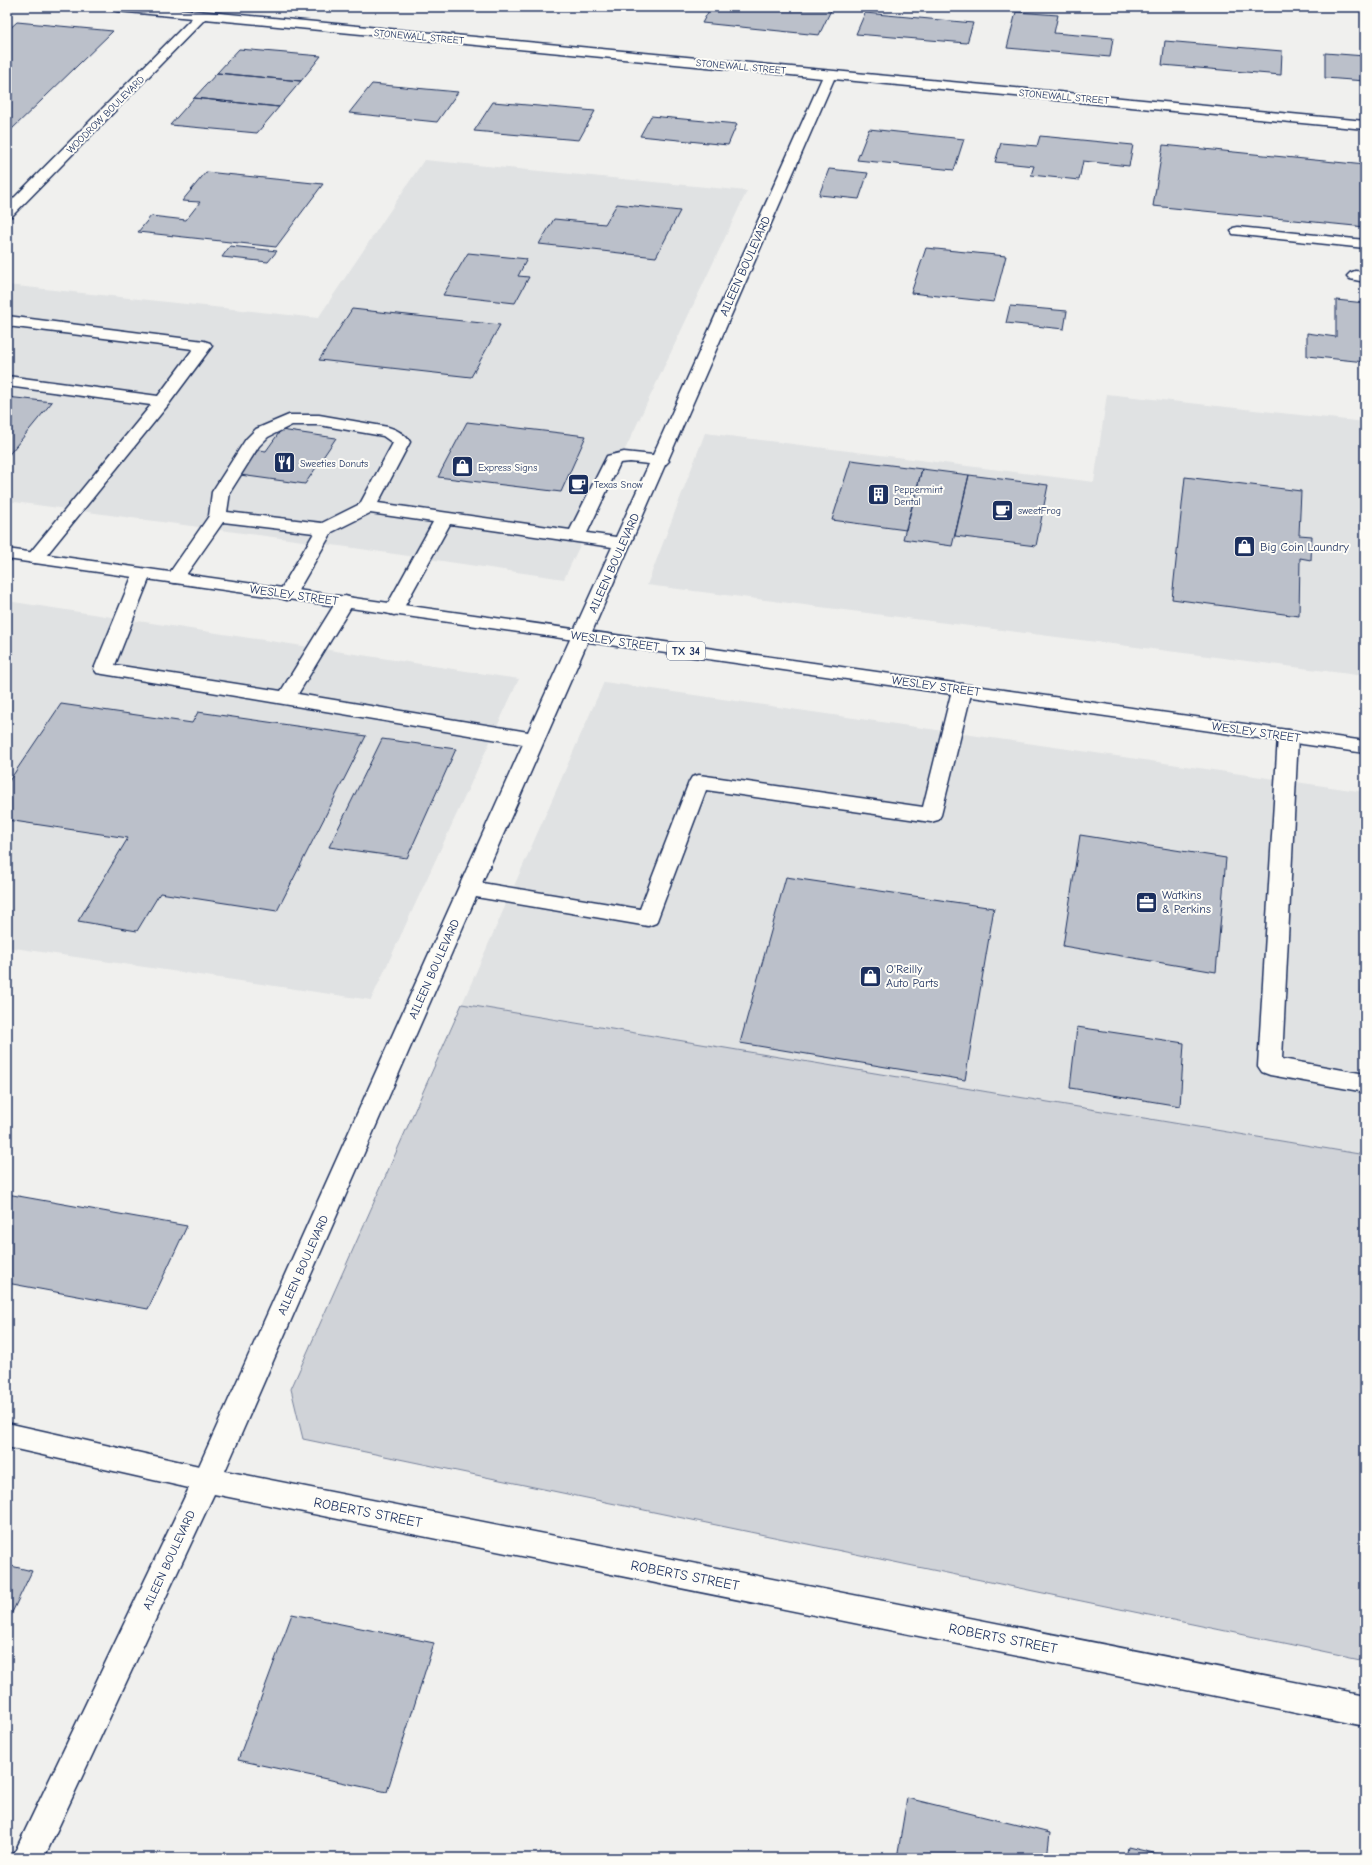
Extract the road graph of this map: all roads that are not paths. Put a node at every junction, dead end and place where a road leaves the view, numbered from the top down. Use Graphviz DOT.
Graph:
graph roads {
  1 [pos="117,7"];
  2 [pos="202,15"];
  3 [pos="830,74"];
  4 [pos="1365,125"];
  5 [pos="7,213"];
  6 [pos="1238,231"];
  7 [pos="1365,244"];
  8 [pos="7,321"];
  9 [pos="7,381"];
  10 [pos="162,402"];
  11 [pos="660,461"];
  12 [pos="367,507"];
  13 [pos="218,516"];
  14 [pos="444,518"];
  15 [pos="325,529"];
  16 [pos="576,536"];
  17 [pos="623,543"];
  18 [pos="7,554"];
  19 [pos="35,558"];
  20 [pos="142,574"];
  21 [pos="175,578"];
  22 [pos="287,594"];
  23 [pos="344,602"];
  24 [pos="394,609"];
  25 [pos="582,636"];
  26 [pos="962,690"];
  27 [pos="286,698"];
  28 [pos="1288,736"];
  29 [pos="535,740"];
  30 [pos="1365,748"];
  31 [pos="470,889"];
  32 [pos="1365,1083"];
  33 [pos="7,1435"];
  34 [pos="207,1480"];
  35 [pos="1365,1710"];
  36 [pos="28,1858"];
  1 -- 2 [label="street, STONEWALL STREET"];
  2 -- 3 [label="street, STONEWALL STREET"];
  2 -- 5 [label="street, WOODROW BOULEVARD"];
  3 -- 4 [label="street, STONEWALL STREET"];
  3 -- 11 [label="street, AILEEN BOULEVARD"];
  6 -- 7 [label="street"];
  8 -- 10 [label="street"];
  9 -- 10 [label="street"];
  10 -- 19 [label="street"];
  11 -- 16 [label="street"];
  11 -- 17 [label="street, AILEEN BOULEVARD"];
  12 -- 13 [label="street"];
  12 -- 14 [label="street"];
  12 -- 15 [label="street"];
  13 -- 15 [label="street"];
  13 -- 21 [label="street"];
  14 -- 16 [label="street"];
  14 -- 24 [label="street"];
  15 -- 22 [label="street"];
  16 -- 17 [label="street"];
  17 -- 25 [label="street, AILEEN BOULEVARD"];
  18 -- 19 [label="street, WESLEY STREET / TX 34"];
  19 -- 20 [label="street, WESLEY STREET / TX 34"];
  20 -- 21 [label="street, WESLEY STREET / TX 34"];
  20 -- 27 [label="street"];
  21 -- 22 [label="street, WESLEY STREET / TX 34"];
  22 -- 23 [label="street, WESLEY STREET / TX 34"];
  23 -- 24 [label="street, WESLEY STREET / TX 34"];
  23 -- 27 [label="street"];
  24 -- 25 [label="street, WESLEY STREET / TX 34"];
  25 -- 26 [label="street, WESLEY STREET / TX 34"];
  25 -- 29 [label="street, AILEEN BOULEVARD"];
  26 -- 28 [label="street, WESLEY STREET / TX 34"];
  26 -- 31 [label="street"];
  27 -- 29 [label="street"];
  28 -- 30 [label="street, WESLEY STREET / TX 34"];
  28 -- 32 [label="street"];
  29 -- 31 [label="street, AILEEN BOULEVARD"];
  31 -- 34 [label="street, AILEEN BOULEVARD"];
  33 -- 34 [label="street, ROBERTS STREET"];
  34 -- 35 [label="street, ROBERTS STREET"];
  34 -- 36 [label="street, AILEEN BOULEVARD"];
}
